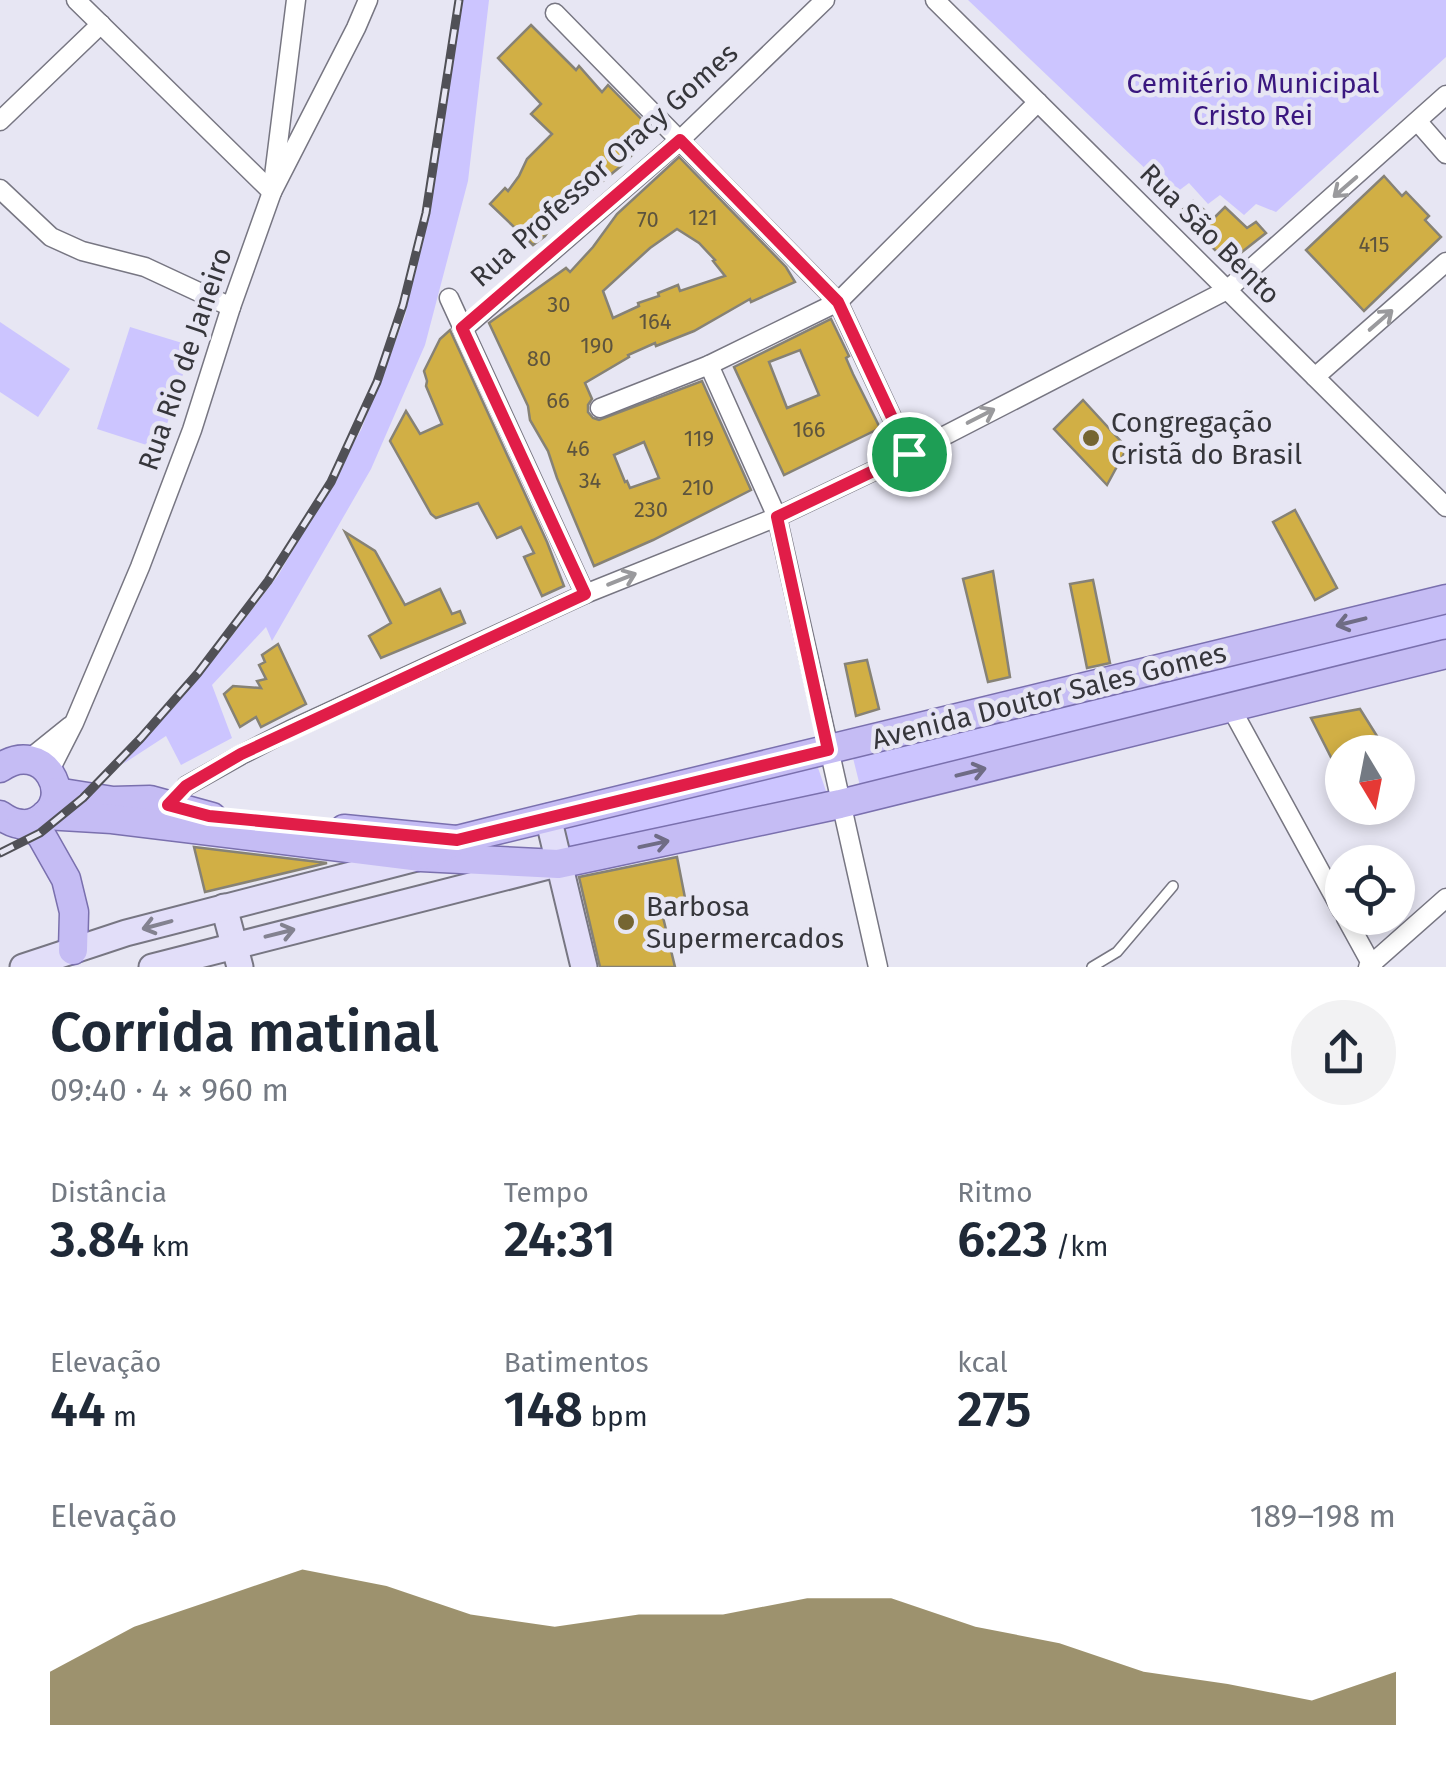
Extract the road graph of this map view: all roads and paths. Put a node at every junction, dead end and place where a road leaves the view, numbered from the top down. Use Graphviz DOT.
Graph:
graph roads {
  1 [pos="76,0"];
  2 [pos="296,0"];
  3 [pos="368,0"];
  4 [pos="825,0"];
  5 [pos="935,0"];
  6 [pos="554,14"];
  7 [pos="101,24"];
  8 [pos="1446,95"];
  9 [pos="1038,102"];
  10 [pos="0,120"];
  11 [pos="1418,122"];
  12 [pos="680,140"];
  13 [pos="1446,154"];
  14 [pos="0,189"];
  15 [pos="272,192"];
  16 [pos="1446,262"];
  17 [pos="1228,290"];
  18 [pos="449,298"];
  19 [pos="838,302"];
  20 [pos="231,307"];
  21 [pos="462,328"];
  22 [pos="708,365"];
  23 [pos="1315,377"];
  24 [pos="600,408"];
  25 [pos="909,454"];
  26 [pos="1446,507"];
  27 [pos="777,517"];
  28 [pos="585,594"];
  29 [pos="1440,595"];
  30 [pos="1446,654"];
  31 [pos="1230,708"];
  32 [pos="828,750"];
  33 [pos="19,791"];
  34 [pos="177,796"];
  35 [pos="840,804"];
  36 [pos="548,817"];
  37 [pos="112,819"];
  38 [pos="457,840"];
  39 [pos="422,857"];
  40 [pos="558,864"];
  41 [pos="1325,880"];
  42 [pos="1173,886"];
  43 [pos="1446,898"];
  44 [pos="224,907"];
  45 [pos="1355,935"];
  46 [pos="73,950"];
  47 [pos="237,956"];
  48 [pos="1371,966"];
  49 [pos="23,967"];
  50 [pos="152,967"];
  51 [pos="584,967"];
  52 [pos="878,967"];
  53 [pos="1092,967"];
  1 -- 7 [label="street"];
  2 -- 15 [label="street, Rua Rio de Janeiro"];
  3 -- 15 [label="street"];
  4 -- 12 [label="street, Rua Professor Oracy Gomes"];
  5 -- 9 [label="street, Rua São Bento"];
  6 -- 12 [label="street"];
  7 -- 10 [label="street"];
  7 -- 15 [label="street"];
  8 -- 11 [label="street"];
  9 -- 17 [label="street, Rua São Bento"];
  9 -- 19 [label="street"];
  11 -- 13 [label="street"];
  11 -- 17 [label="street, one-way"];
  12 -- 19 [label="street"];
  12 -- 21 [label="street, Rua Professor Oracy Gomes"];
  14 -- 20 [label="street"];
  15 -- 20 [label="street, Rua Rio de Janeiro"];
  23 -- 16 [label="street, one-way"];
  17 -- 23 [label="street, Rua São Bento"];
  25 -- 17 [label="street, one-way"];
  18 -- 21 [label="street"];
  19 -- 22 [label="street"];
  19 -- 25 [label="street"];
  20 -- 33 [label="street, Rua Rio de Janeiro"];
  21 -- 28 [label="street"];
  22 -- 24 [label="street"];
  22 -- 27 [label="street"];
  23 -- 26 [label="street, Rua São Bento"];
  25 -- 27 [label="street"];
  28 -- 27 [label="street, one-way"];
  27 -- 32 [label="street"];
  28 -- 34 [label="street"];
  29 -- 32 [label="main road, Avenida Doutor Sales Gomes, one-way"];
  30 -- 31 [label="main road, Avenida Doutor Sales Gomes"];
  35 -- 31 [label="main road, Avenida Doutor Sales Gomes, one-way"];
  31 -- 41 [label="street"];
  32 -- 35 [label="street"];
  32 -- 36 [label="main road, Avenida Doutor Sales Gomes"];
  33 -- 34 [label="main road"];
  33 -- 37 [label="main road"];
  33 -- 46 [label="main road"];
  34 -- 37 [label="main road"];
  34 -- 38 [label="main road"];
  40 -- 35 [label="main road, Avenida Doutor Sales Gomes, one-way"];
  35 -- 52 [label="street"];
  36 -- 38 [label="main road, Avenida Doutor Sales Gomes"];
  36 -- 40 [label="main road"];
  37 -- 39 [label="main road"];
  38 -- 39 [label="main road, Avenida Doutor Sales Gomes"];
  39 -- 40 [label="main road, Avenida Doutor Sales Gomes"];
  39 -- 44 [label="main road, Avenida Doutor Sales Gomes"];
  47 -- 40 [label="main road, Avenida Doutor Sales Gomes, one-way"];
  40 -- 51 [label="main road"];
  42 -- 53 [label="lane"];
  43 -- 48 [label="street"];
  44 -- 46 [label="main road, Avenida Doutor Sales Gomes, one-way"];
  44 -- 47 [label="main road"];
  45 -- 48 [label="street"];
  46 -- 49 [label="main road, Avenida Doutor Sales Gomes"];
  47 -- 50 [label="main road, Avenida Doutor Sales Gomes"];
}
